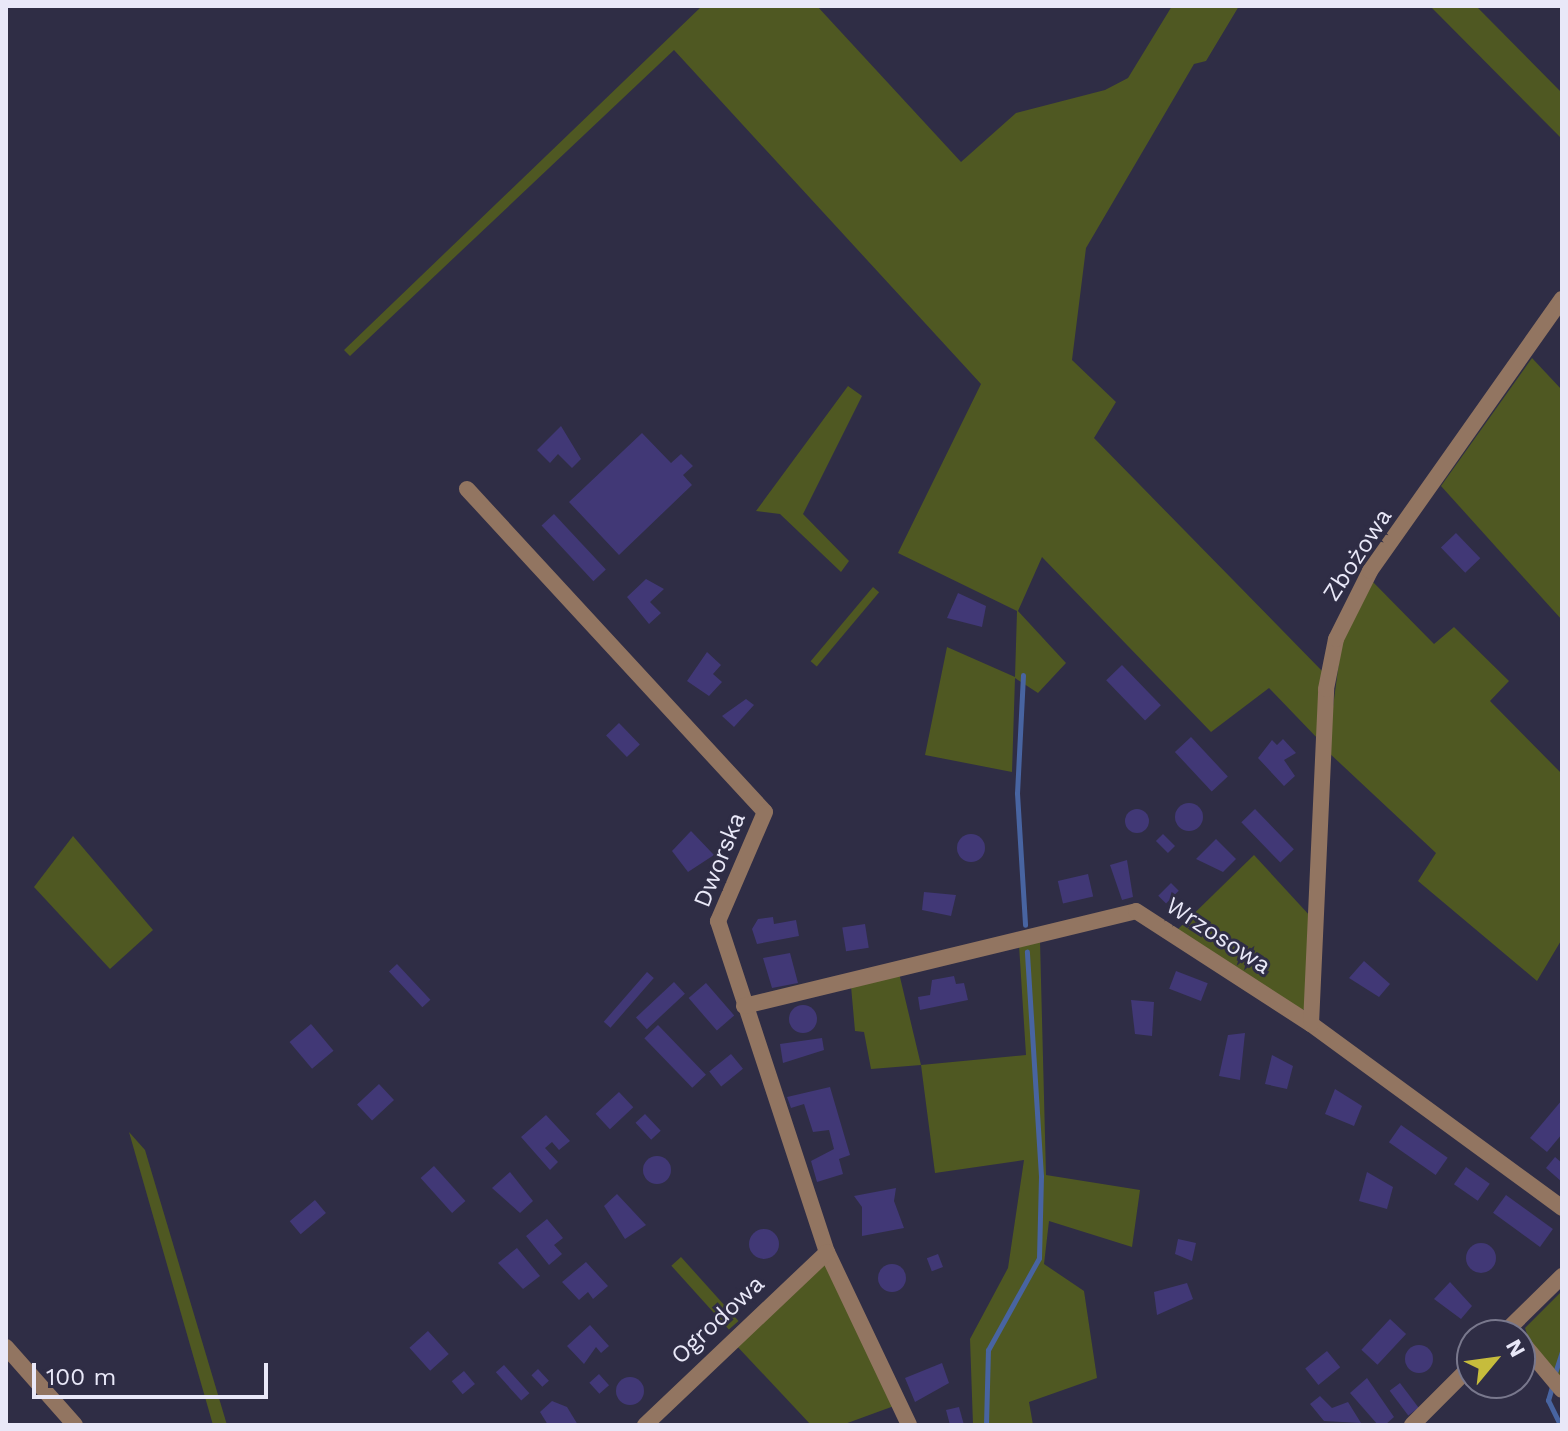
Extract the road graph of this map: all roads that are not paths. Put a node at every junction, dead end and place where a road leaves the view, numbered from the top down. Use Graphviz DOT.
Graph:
graph roads {
  1 [pos="1562,299"];
  2 [pos="467,489"];
  3 [pos="744,1006"];
  4 [pos="1311,1024"];
  5 [pos="1562,1208"];
  6 [pos="827,1252"];
  7 [pos="1562,1276"];
  8 [pos="1526,1319"];
  9 [pos="6,1347"];
  10 [pos="1536,1361"];
  11 [pos="1456,1381"];
  12 [pos="1562,1390"];
  13 [pos="75,1425"];
  14 [pos="645,1425"];
  15 [pos="909,1425"];
  16 [pos="1412,1425"];
  1 -- 4 [label="street, Zbożowa"];
  2 -- 3 [label="street, Dworska"];
  3 -- 4 [label="street, Wrzosowa"];
  3 -- 6 [label="street, Dworska"];
  4 -- 5 [label="street, Wrzosowa"];
  6 -- 14 [label="street, Ogrodowa"];
  6 -- 15 [label="street, Dworska"];
  7 -- 8 [label="street"];
  9 -- 13 [label="street"];
  10 -- 12 [label="street"];
  11 -- 16 [label="street"];
}
